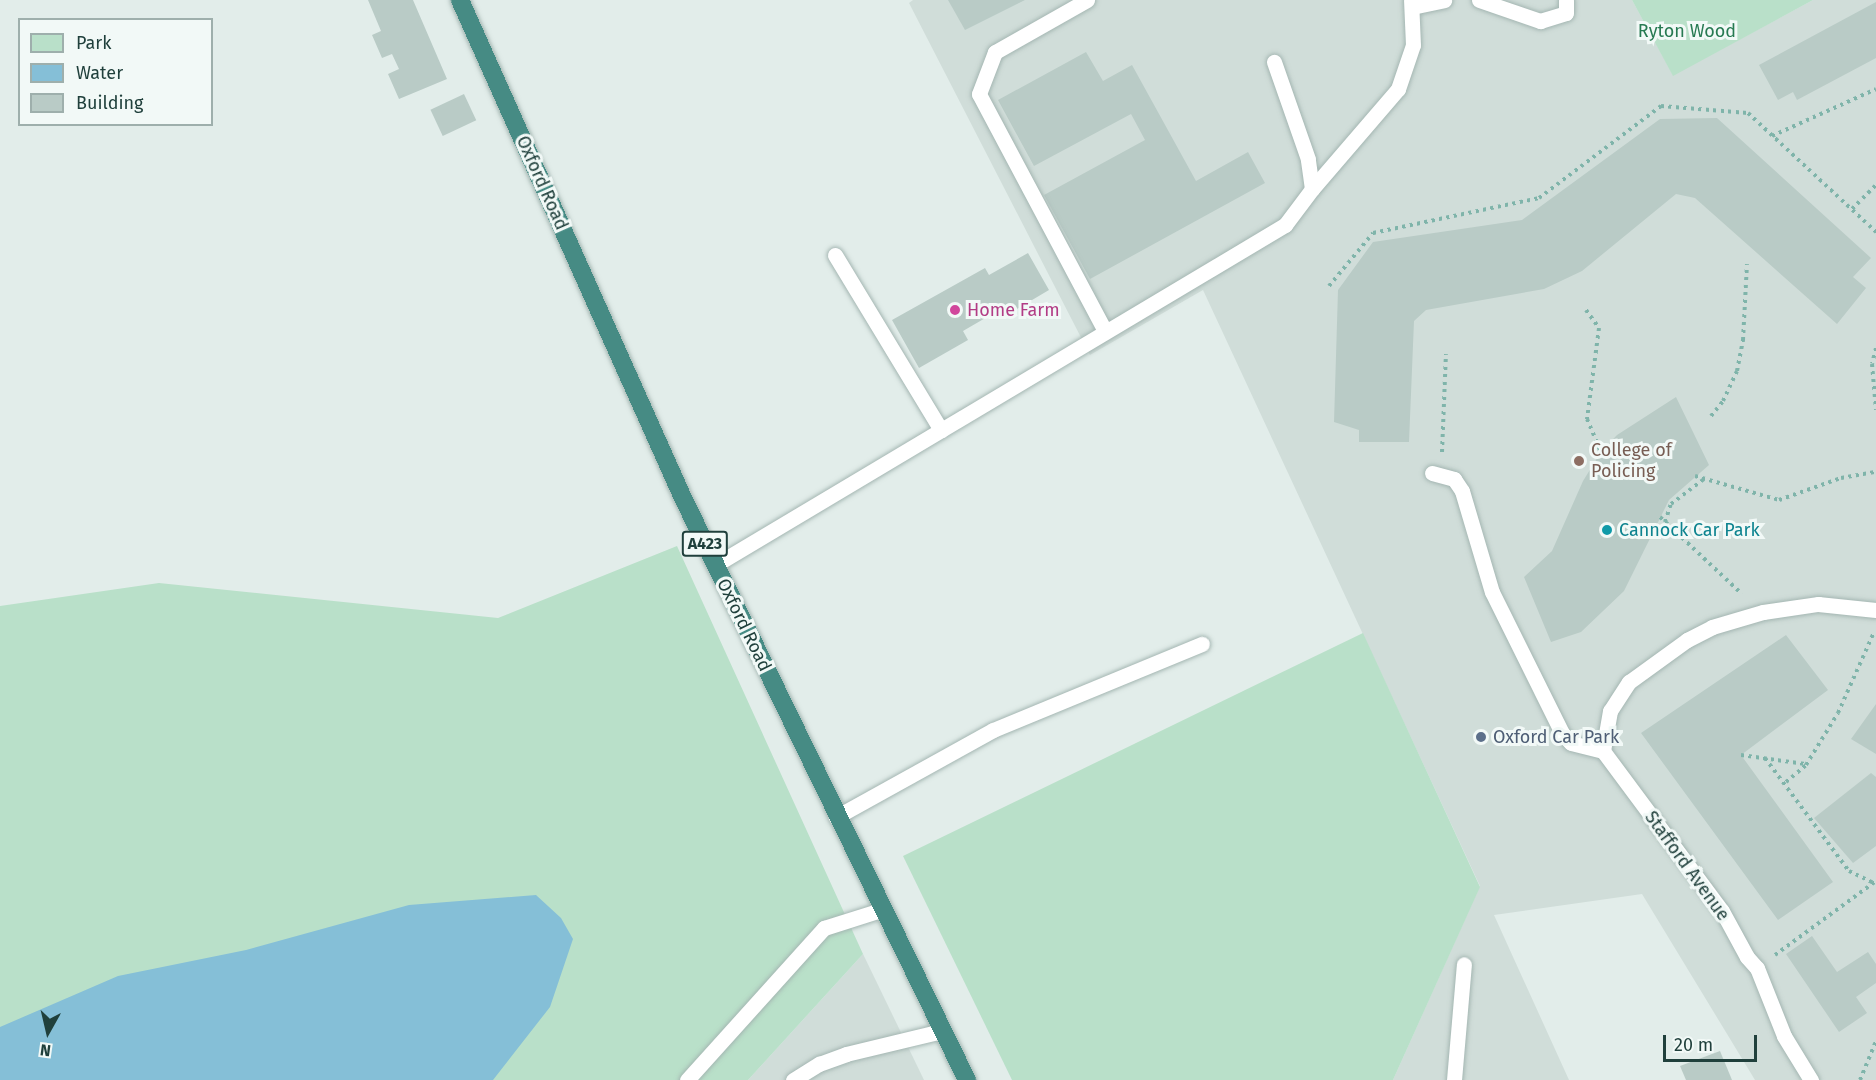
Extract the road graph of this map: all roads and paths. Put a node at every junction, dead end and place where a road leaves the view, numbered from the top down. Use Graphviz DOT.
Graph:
graph roads {
  1 [pos="460,0"];
  2 [pos="1088,0"];
  3 [pos="1444,0"];
  4 [pos="1479,0"];
  5 [pos="1566,0"];
  6 [pos="1412,4"];
  7 [pos="1274,62"];
  8 [pos="1876,89"];
  9 [pos="1772,136"];
  10 [pos="1876,185"];
  11 [pos="1312,189"];
  12 [pos="1852,209"];
  13 [pos="1876,232"];
  14 [pos="835,255"];
  15 [pos="1747,264"];
  16 [pos="1329,286"];
  17 [pos="1586,310"];
  18 [pos="1105,331"];
  19 [pos="1876,348"];
  20 [pos="1446,354"];
  21 [pos="1876,410"];
  22 [pos="1711,416"];
  23 [pos="941,430"];
  24 [pos="1601,452"];
  25 [pos="1876,472"];
  26 [pos="1437,474"];
  27 [pos="1695,476"];
  28 [pos="1704,479"];
  29 [pos="1660,517"];
  30 [pos="1665,522"];
  31 [pos="715,565"];
  32 [pos="1876,610"];
  33 [pos="1763,612"];
  34 [pos="1876,628"];
  35 [pos="1202,644"];
  36 [pos="1603,751"];
  37 [pos="1741,755"];
  38 [pos="1765,758"];
  39 [pos="1806,765"];
  40 [pos="1786,782"];
  41 [pos="836,817"];
  42 [pos="1875,882"];
  43 [pos="881,910"];
  44 [pos="1464,964"];
  45 [pos="1757,968"];
  46 [pos="942,1031"];
  47 [pos="1876,1041"];
  48 [pos="687,1080"];
  49 [pos="793,1080"];
  50 [pos="967,1080"];
  51 [pos="1454,1080"];
  52 [pos="1811,1080"];
  53 [pos="1860,1080"];
  1 -- 31 [label="highway, Oxford Road / A423"];
  2 -- 18 [label="lane"];
  3 -- 6 [label="lane"];
  4 -- 5 [label="lane"];
  6 -- 11 [label="lane"];
  7 -- 11 [label="lane"];
  8 -- 9 [label="path"];
  9 -- 12 [label="path"];
  9 -- 16 [label="path"];
  10 -- 12 [label="path"];
  11 -- 18 [label="lane"];
  12 -- 13 [label="path"];
  14 -- 23 [label="lane"];
  15 -- 22 [label="path"];
  17 -- 24 [label="path"];
  18 -- 23 [label="lane"];
  19 -- 21 [label="path"];
  20 -- 26 [label="path"];
  23 -- 31 [label="lane"];
  25 -- 28 [label="path"];
  26 -- 36 [label="lane"];
  27 -- 28 [label="path"];
  28 -- 30 [label="path"];
  29 -- 30 [label="path"];
  30 -- 33 [label="path"];
  31 -- 41 [label="highway, Oxford Road / A423"];
  32 -- 33 [label="lane"];
  33 -- 36 [label="lane"];
  34 -- 39 [label="path"];
  35 -- 41 [label="lane"];
  36 -- 45 [label="lane, Stafford Avenue"];
  37 -- 38 [label="path"];
  38 -- 39 [label="path"];
  38 -- 40 [label="path"];
  39 -- 40 [label="path"];
  40 -- 42 [label="path"];
  41 -- 43 [label="highway, Oxford Road / A423"];
  42 -- 45 [label="path"];
  43 -- 46 [label="highway, Oxford Road / A423"];
  43 -- 48 [label="lane"];
  44 -- 51 [label="lane"];
  45 -- 52 [label="lane, Stafford Avenue"];
  46 -- 49 [label="lane"];
  46 -- 50 [label="highway, Oxford Road / A423"];
  47 -- 53 [label="path"];
}
